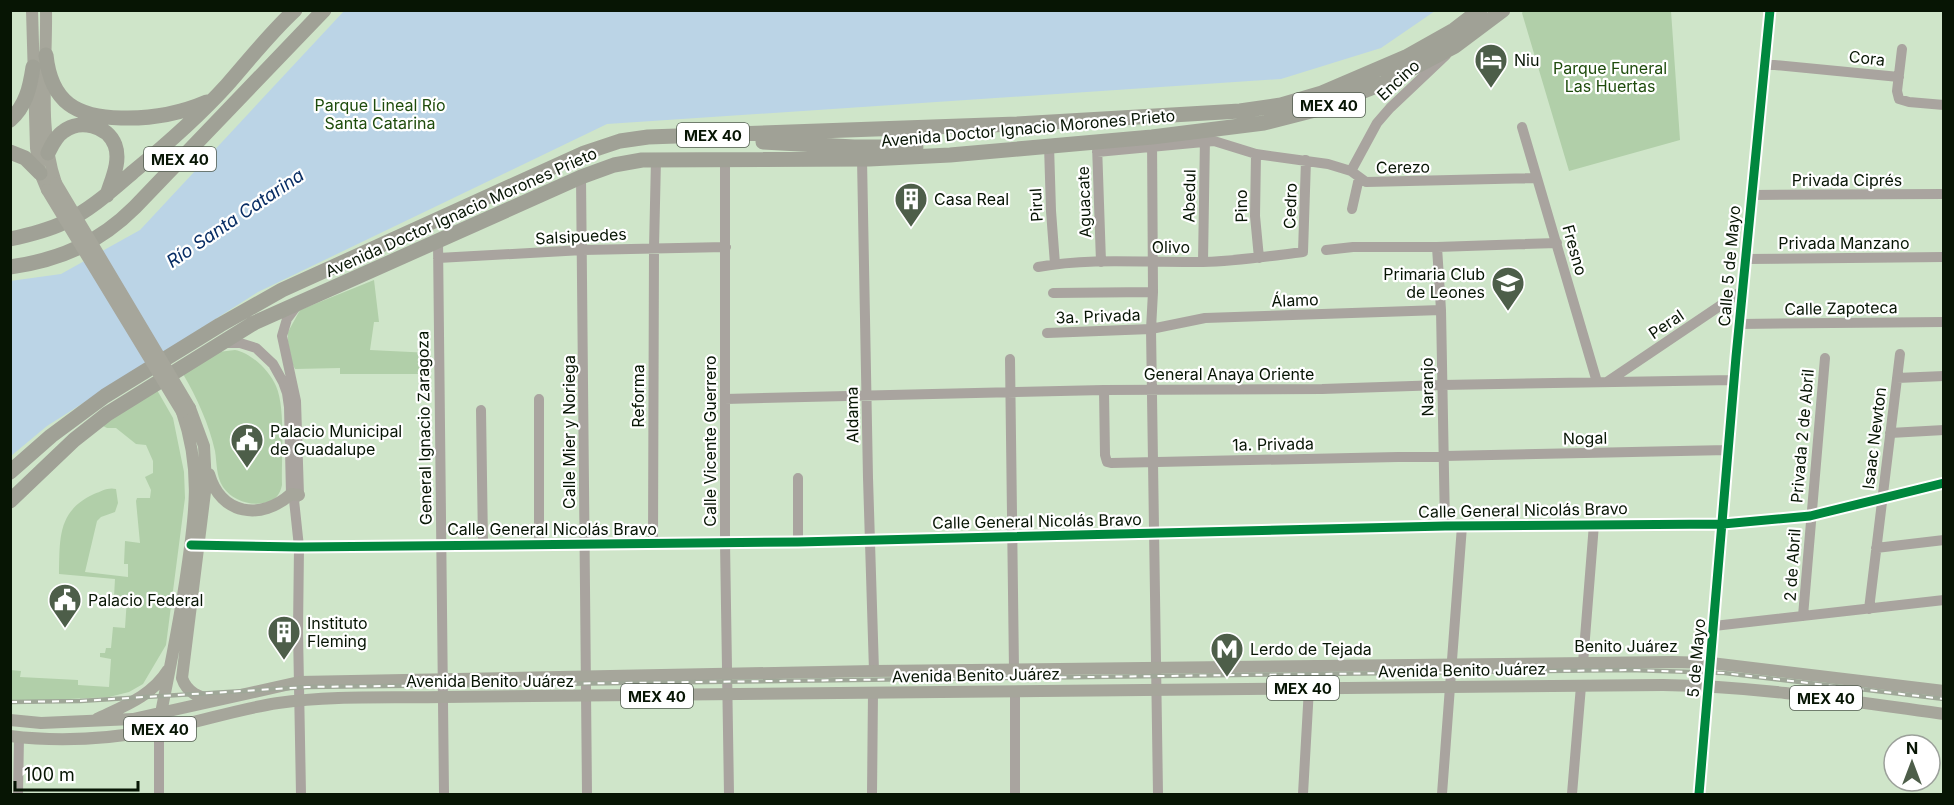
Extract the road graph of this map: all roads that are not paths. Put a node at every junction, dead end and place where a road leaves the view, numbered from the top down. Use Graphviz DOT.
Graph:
graph roads {
  1 [pos="32,10"];
  2 [pos="46,10"];
  3 [pos="294,10"];
  4 [pos="324,10"];
  5 [pos="1480,10"];
  6 [pos="1503,10"];
  7 [pos="1770,10"];
  8 [pos="1455,46"];
  9 [pos="1902,50"];
  10 [pos="46,56"];
  11 [pos="1764,64"];
  12 [pos="33,67"];
  13 [pos="1899,77"];
  14 [pos="213,100"];
  15 [pos="1944,105"];
  16 [pos="10,120"];
  17 [pos="1522,127"];
  18 [pos="688,136"];
  19 [pos="1205,136"];
  20 [pos="1152,142"];
  21 [pos="1049,145"];
  22 [pos="1097,146"];
  23 [pos="1028,148"];
  24 [pos="10,152"];
  25 [pos="48,153"];
  26 [pos="1256,154"];
  27 [pos="656,159"];
  28 [pos="725,159"];
  29 [pos="862,159"];
  30 [pos="1306,160"];
  31 [pos="40,173"];
  32 [pos="1355,175"];
  33 [pos="581,177"];
  34 [pos="1537,178"];
  35 [pos="52,186"];
  36 [pos="1944,194"];
  37 [pos="107,195"];
  38 [pos="1751,195"];
  39 [pos="1352,209"];
  40 [pos="13,238"];
  41 [pos="438,242"];
  42 [pos="1557,243"];
  43 [pos="726,247"];
  44 [pos="1437,247"];
  45 [pos="654,248"];
  46 [pos="583,250"];
  47 [pos="1326,250"];
  48 [pos="1304,252"];
  49 [pos="1944,257"];
  50 [pos="438,258"];
  51 [pos="1258,258"];
  52 [pos="1745,259"];
  53 [pos="1101,262"];
  54 [pos="1153,262"];
  55 [pos="1203,262"];
  56 [pos="1055,264"];
  57 [pos="10,267"];
  58 [pos="1038,267"];
  59 [pos="1742,291"];
  60 [pos="1153,292"];
  61 [pos="1053,293"];
  62 [pos="300,302"];
  63 [pos="1441,310"];
  64 [pos="1944,322"];
  65 [pos="1739,324"];
  66 [pos="1151,329"];
  67 [pos="1047,333"];
  68 [pos="218,344"];
  69 [pos="1900,354"];
  70 [pos="1825,358"];
  71 [pos="1010,359"];
  72 [pos="1944,376"];
  73 [pos="1897,378"];
  74 [pos="1734,380"];
  75 [pos="1602,382"];
  76 [pos="1442,385"];
  77 [pos="1153,389"];
  78 [pos="1104,390"];
  79 [pos="1010,393"];
  80 [pos="868,396"];
  81 [pos="539,399"];
  82 [pos="725,399"];
  83 [pos="186,410"];
  84 [pos="481,410"];
  85 [pos="1944,430"];
  86 [pos="1890,433"];
  87 [pos="1728,450"];
  88 [pos="1442,457"];
  89 [pos="1154,462"];
  90 [pos="206,464"];
  91 [pos="10,472"];
  92 [pos="798,478"];
  93 [pos="1944,483"];
  94 [pos="294,496"];
  95 [pos="1882,499"];
  96 [pos="10,501"];
  97 [pos="1810,516"];
  98 [pos="1594,524"];
  99 [pos="1723,524"];
  100 [pos="1445,526"];
  101 [pos="1462,526"];
  102 [pos="1155,533"];
  103 [pos="1011,537"];
  104 [pos="870,540"];
  105 [pos="1944,540"];
  106 [pos="798,542"];
  107 [pos="725,543"];
  108 [pos="483,544"];
  109 [pos="539,544"];
  110 [pos="584,544"];
  111 [pos="653,544"];
  112 [pos="195,545"];
  113 [pos="441,545"];
  114 [pos="299,547"];
  115 [pos="1876,548"];
  116 [pos="1944,600"];
  117 [pos="1869,609"];
  118 [pos="1803,616"];
  119 [pos="1714,626"];
  120 [pos="173,658"];
  121 [pos="1583,663"];
  122 [pos="1711,663"];
  123 [pos="1451,665"];
  124 [pos="1156,668"];
  125 [pos="1014,670"];
  126 [pos="874,671"];
  127 [pos="728,674"];
  128 [pos="586,676"];
  129 [pos="1818,676"];
  130 [pos="443,678"];
  131 [pos="299,682"];
  132 [pos="168,686"];
  133 [pos="1581,686"];
  134 [pos="1709,686"];
  135 [pos="1449,687"];
  136 [pos="1309,688"];
  137 [pos="1157,690"];
  138 [pos="1014,691"];
  139 [pos="1944,691"];
  140 [pos="873,692"];
  141 [pos="728,695"];
  142 [pos="586,696"];
  143 [pos="443,697"];
  144 [pos="1816,697"];
  145 [pos="300,700"];
  146 [pos="214,701"];
  147 [pos="176,709"];
  148 [pos="161,713"];
  149 [pos="1944,714"];
  150 [pos="10,720"];
  151 [pos="92,722"];
  152 [pos="191,722"];
  153 [pos="159,730"];
  154 [pos="15,736"];
  155 [pos="18,795"];
  156 [pos="159,795"];
  157 [pos="302,795"];
  158 [pos="444,795"];
  159 [pos="587,795"];
  160 [pos="729,795"];
  161 [pos="872,795"];
  162 [pos="1016,795"];
  163 [pos="1158,795"];
  164 [pos="1303,795"];
  165 [pos="1442,795"];
  166 [pos="1572,795"];
  167 [pos="1699,795"];
  1 -- 12 [label="main road"];
  2 -- 10 [label="main road"];
  3 -- 14 [label="highway, MEX 40"];
  4 -- 57 [label="highway, MEX 40"];
  5 -- 18 [label="highway, Avenida Doctor Ignacio Morones Prieto / MEX 40"];
  6 -- 8 [label="highway, Avenida Doctor Ignacio Morones Prieto / MEX 40"];
  7 -- 11 [label="street, Calle 5 de Mayo"];
  8 -- 19 [label="highway, Avenida Doctor Ignacio Morones Prieto / MEX 40"];
  8 -- 32 [label="street, Encino"];
  9 -- 13 [label="street"];
  10 -- 14 [label="highway"];
  10 -- 25 [label="main road"];
  11 -- 13 [label="street, Cora"];
  11 -- 38 [label="street, Calle 5 de Mayo"];
  12 -- 16 [label="highway"];
  12 -- 31 [label="main road"];
  13 -- 15 [label="street, Cora"];
  14 -- 37 [label="highway, MEX 40"];
  17 -- 34 [label="street, Fresno"];
  18 -- 23 [label="highway"];
  18 -- 91 [label="highway, Avenida Doctor Ignacio Morones Prieto / MEX 40"];
  19 -- 20 [label="highway, Avenida Doctor Ignacio Morones Prieto / MEX 40"];
  19 -- 26 [label="street, Cerezo"];
  19 -- 55 [label="street, Abedul"];
  20 -- 22 [label="highway, Avenida Doctor Ignacio Morones Prieto / MEX 40"];
  20 -- 54 [label="street"];
  21 -- 22 [label="highway, Avenida Doctor Ignacio Morones Prieto / MEX 40"];
  21 -- 23 [label="highway, Avenida Doctor Ignacio Morones Prieto / MEX 40"];
  21 -- 56 [label="street, Pirul"];
  22 -- 53 [label="street, Aguacate"];
  23 -- 29 [label="highway, Avenida Doctor Ignacio Morones Prieto / MEX 40"];
  24 -- 31 [label="highway"];
  25 -- 35 [label="main road"];
  25 -- 37 [label="highway"];
  26 -- 30 [label="street, Cerezo"];
  26 -- 51 [label="street, Pino"];
  27 -- 28 [label="highway, Avenida Doctor Ignacio Morones Prieto / MEX 40"];
  27 -- 33 [label="highway, Avenida Doctor Ignacio Morones Prieto / MEX 40"];
  27 -- 45 [label="street, Reforma"];
  28 -- 29 [label="highway, Avenida Doctor Ignacio Morones Prieto / MEX 40"];
  28 -- 43 [label="street, Calle Vicente Guerrero"];
  29 -- 80 [label="street, Aldama"];
  30 -- 32 [label="street, Cerezo"];
  30 -- 48 [label="street, Cedro"];
  31 -- 35 [label="main road"];
  32 -- 34 [label="street, Cerezo"];
  32 -- 39 [label="street, Encino"];
  33 -- 41 [label="highway, Avenida Doctor Ignacio Morones Prieto / MEX 40"];
  33 -- 46 [label="street, Calle Mier y Noriega"];
  34 -- 42 [label="street, Fresno"];
  35 -- 83 [label="main road, bridge"];
  36 -- 38 [label="street, Privada Ciprés"];
  37 -- 40 [label="highway, MEX 40"];
  38 -- 52 [label="street, Calle 5 de Mayo"];
  41 -- 50 [label="street, General Ignacio Zaragoza"];
  41 -- 62 [label="highway, Avenida Doctor Ignacio Morones Prieto / MEX 40"];
  42 -- 44 [label="street"];
  42 -- 75 [label="street, Fresno"];
  43 -- 45 [label="street, Salsipuedes"];
  43 -- 82 [label="street, Calle Vicente Guerrero"];
  44 -- 47 [label="street"];
  44 -- 63 [label="street, Naranjo"];
  45 -- 46 [label="street, Salsipuedes"];
  45 -- 111 [label="street, Reforma"];
  46 -- 50 [label="street, Salsipuedes"];
  46 -- 110 [label="street, Calle Mier y Noriega"];
  48 -- 51 [label="street, Olivo"];
  49 -- 52 [label="street, Privada Manzano"];
  50 -- 113 [label="street, General Ignacio Zaragoza"];
  51 -- 55 [label="street, Olivo"];
  52 -- 59 [label="street, Calle 5 de Mayo"];
  53 -- 54 [label="street, Olivo"];
  53 -- 56 [label="street, Olivo"];
  54 -- 55 [label="street, Olivo"];
  54 -- 60 [label="street"];
  56 -- 58 [label="street, Olivo"];
  59 -- 65 [label="street, Calle 5 de Mayo"];
  59 -- 75 [label="street, Peral"];
  60 -- 61 [label="street"];
  60 -- 66 [label="street"];
  62 -- 68 [label="highway, Avenida Doctor Ignacio Morones Prieto / MEX 40"];
  62 -- 94 [label="street"];
  63 -- 66 [label="street, Álamo"];
  63 -- 76 [label="street, Naranjo"];
  64 -- 65 [label="street, Calle Zapoteca"];
  65 -- 74 [label="street, Calle 5 de Mayo"];
  66 -- 67 [label="street, 3a. Privada"];
  66 -- 77 [label="street"];
  68 -- 94 [label="street"];
  68 -- 96 [label="highway, Avenida Doctor Ignacio Morones Prieto / MEX 40"];
  69 -- 73 [label="street, Isaac Newton"];
  70 -- 97 [label="street, Privada 2 de Abril"];
  71 -- 79 [label="street"];
  72 -- 73 [label="street"];
  73 -- 86 [label="street, Isaac Newton"];
  74 -- 75 [label="street, General Anaya Oriente"];
  74 -- 87 [label="street, Calle 5 de Mayo"];
  75 -- 76 [label="street, General Anaya Oriente"];
  76 -- 77 [label="street, General Anaya Oriente"];
  76 -- 88 [label="street, Naranjo"];
  77 -- 78 [label="street, General Anaya Oriente"];
  77 -- 89 [label="street"];
  78 -- 79 [label="street, General Anaya Oriente"];
  78 -- 89 [label="street, 1a. Privada"];
  79 -- 80 [label="street, General Anaya Oriente"];
  79 -- 103 [label="street"];
  80 -- 82 [label="street, General Anaya Oriente"];
  80 -- 104 [label="street, Aldama"];
  81 -- 109 [label="street"];
  82 -- 107 [label="street, Calle Vicente Guerrero"];
  83 -- 90 [label="main road"];
  83 -- 112 [label="main road"];
  84 -- 108 [label="street"];
  85 -- 86 [label="street"];
  86 -- 95 [label="street, Isaac Newton"];
  87 -- 88 [label="street, Nogal"];
  87 -- 99 [label="street, Calle 5 de Mayo"];
  88 -- 89 [label="street, 1a. Privada"];
  88 -- 100 [label="street, Naranjo"];
  89 -- 102 [label="street"];
  90 -- 94 [label="main road"];
  90 -- 112 [label="main road"];
  92 -- 106 [label="street"];
  93 -- 95 [label="street, Calle General Nicolás Bravo"];
  94 -- 114 [label="street"];
  95 -- 97 [label="street, Calle General Nicolás Bravo"];
  95 -- 115 [label="street, Isaac Newton"];
  97 -- 99 [label="street, Calle General Nicolás Bravo"];
  97 -- 118 [label="street, 2 de Abril"];
  98 -- 99 [label="street, Calle General Nicolás Bravo"];
  98 -- 101 [label="street, Calle General Nicolás Bravo"];
  98 -- 121 [label="street"];
  99 -- 119 [label="street, 5 de Mayo"];
  100 -- 101 [label="street, Calle General Nicolás Bravo"];
  100 -- 102 [label="street, Calle General Nicolás Bravo"];
  101 -- 123 [label="street"];
  102 -- 103 [label="street, Calle General Nicolás Bravo"];
  102 -- 124 [label="street"];
  103 -- 104 [label="street, Calle General Nicolás Bravo"];
  103 -- 125 [label="street"];
  104 -- 106 [label="street, Calle General Nicolás Bravo"];
  104 -- 126 [label="street, Aldama"];
  105 -- 115 [label="street"];
  106 -- 107 [label="street, Calle General Nicolás Bravo"];
  107 -- 111 [label="street, Calle General Nicolás Bravo"];
  107 -- 127 [label="street, Calle Vicente Guerrero"];
  108 -- 109 [label="street, Calle General Nicolás Bravo"];
  108 -- 113 [label="street, Calle General Nicolás Bravo"];
  109 -- 110 [label="street, Calle General Nicolás Bravo"];
  110 -- 111 [label="street, Calle General Nicolás Bravo"];
  110 -- 128 [label="street, Calle Mier y Noriega"];
  112 -- 114 [label="street, Calle General Nicolás Bravo"];
  112 -- 120 [label="main road"];
  112 -- 146 [label="main road"];
  113 -- 114 [label="street, Calle General Nicolás Bravo"];
  113 -- 130 [label="street, General Ignacio Zaragoza"];
  114 -- 131 [label="street"];
  115 -- 117 [label="street, Isaac Newton"];
  116 -- 117 [label="street"];
  117 -- 118 [label="street"];
  118 -- 119 [label="street"];
  119 -- 122 [label="street, 5 de Mayo"];
  120 -- 132 [label="main road"];
  120 -- 151 [label="main road"];
  121 -- 122 [label="main road, Benito Juárez / MEX 40"];
  121 -- 123 [label="main road, Benito Juárez / MEX 40"];
  122 -- 129 [label="main road, Benito Juárez / MEX 40"];
  122 -- 134 [label="street, 5 de Mayo"];
  123 -- 124 [label="main road, Avenida Benito Juárez / MEX 40"];
  123 -- 135 [label="street"];
  124 -- 125 [label="main road, Avenida Benito Juárez / MEX 40"];
  124 -- 137 [label="street"];
  125 -- 126 [label="main road, Avenida Benito Juárez / MEX 40"];
  126 -- 127 [label="main road, Avenida Benito Juárez / MEX 40"];
  127 -- 128 [label="main road, Avenida Benito Juárez / MEX 40"];
  127 -- 141 [label="street, Calle Vicente Guerrero"];
  128 -- 130 [label="main road, Avenida Benito Juárez / MEX 40"];
  128 -- 142 [label="street, Calle Mier y Noriega"];
  129 -- 139 [label="main road, Benito Juárez / MEX 40"];
  129 -- 144 [label="main road"];
  130 -- 131 [label="main road, Avenida Benito Juárez / MEX 40"];
  130 -- 143 [label="street, General Ignacio Zaragoza"];
  131 -- 145 [label="street"];
  131 -- 146 [label="main road, Avenida Benito Juárez / MEX 40"];
  132 -- 147 [label="main road"];
  132 -- 148 [label="main road"];
  133 -- 134 [label="main road, Avenida Benito Juárez / MEX 40"];
  133 -- 135 [label="main road, Avenida Benito Juárez / MEX 40"];
  133 -- 166 [label="street"];
  134 -- 144 [label="main road, Avenida Benito Juárez / MEX 40"];
  134 -- 167 [label="street, 5 de Mayo"];
  135 -- 136 [label="main road, Avenida Benito Juárez / MEX 40"];
  135 -- 165 [label="street"];
  136 -- 137 [label="main road, Avenida Benito Juárez / MEX 40"];
  136 -- 164 [label="street"];
  137 -- 138 [label="main road, Avenida Benito Juárez / MEX 40"];
  137 -- 163 [label="street"];
  138 -- 140 [label="main road, Avenida Benito Juárez / MEX 40"];
  138 -- 162 [label="street"];
  140 -- 141 [label="main road, Avenida Benito Juárez / MEX 40"];
  140 -- 161 [label="street"];
  141 -- 142 [label="main road, Avenida Benito Juárez / MEX 40"];
  141 -- 160 [label="street, Calle Vicente Guerrero"];
  142 -- 143 [label="main road, Avenida Benito Juárez / MEX 40"];
  142 -- 159 [label="street, Calle Mier y Noriega"];
  143 -- 145 [label="main road, Avenida Benito Juárez / MEX 40"];
  143 -- 158 [label="street, General Ignacio Zaragoza"];
  144 -- 149 [label="main road, Avenida Benito Juárez / MEX 40"];
  145 -- 152 [label="main road, Avenida Benito Juárez / MEX 40"];
  145 -- 157 [label="street"];
  146 -- 147 [label="main road, Avenida Benito Juárez / MEX 40"];
  147 -- 148 [label="main road, Avenida Benito Juárez / MEX 40"];
  147 -- 152 [label="main road"];
  148 -- 151 [label="main road, Avenida Benito Juárez / MEX 40"];
  148 -- 153 [label="main road"];
  150 -- 151 [label="main road, Avenida Benito Juárez / MEX 40"];
  152 -- 153 [label="main road, Avenida Benito Juárez / MEX 40"];
  153 -- 154 [label="main road, Avenida Benito Juárez / MEX 40"];
  153 -- 156 [label="street"];
  154 -- 155 [label="street"];
}
